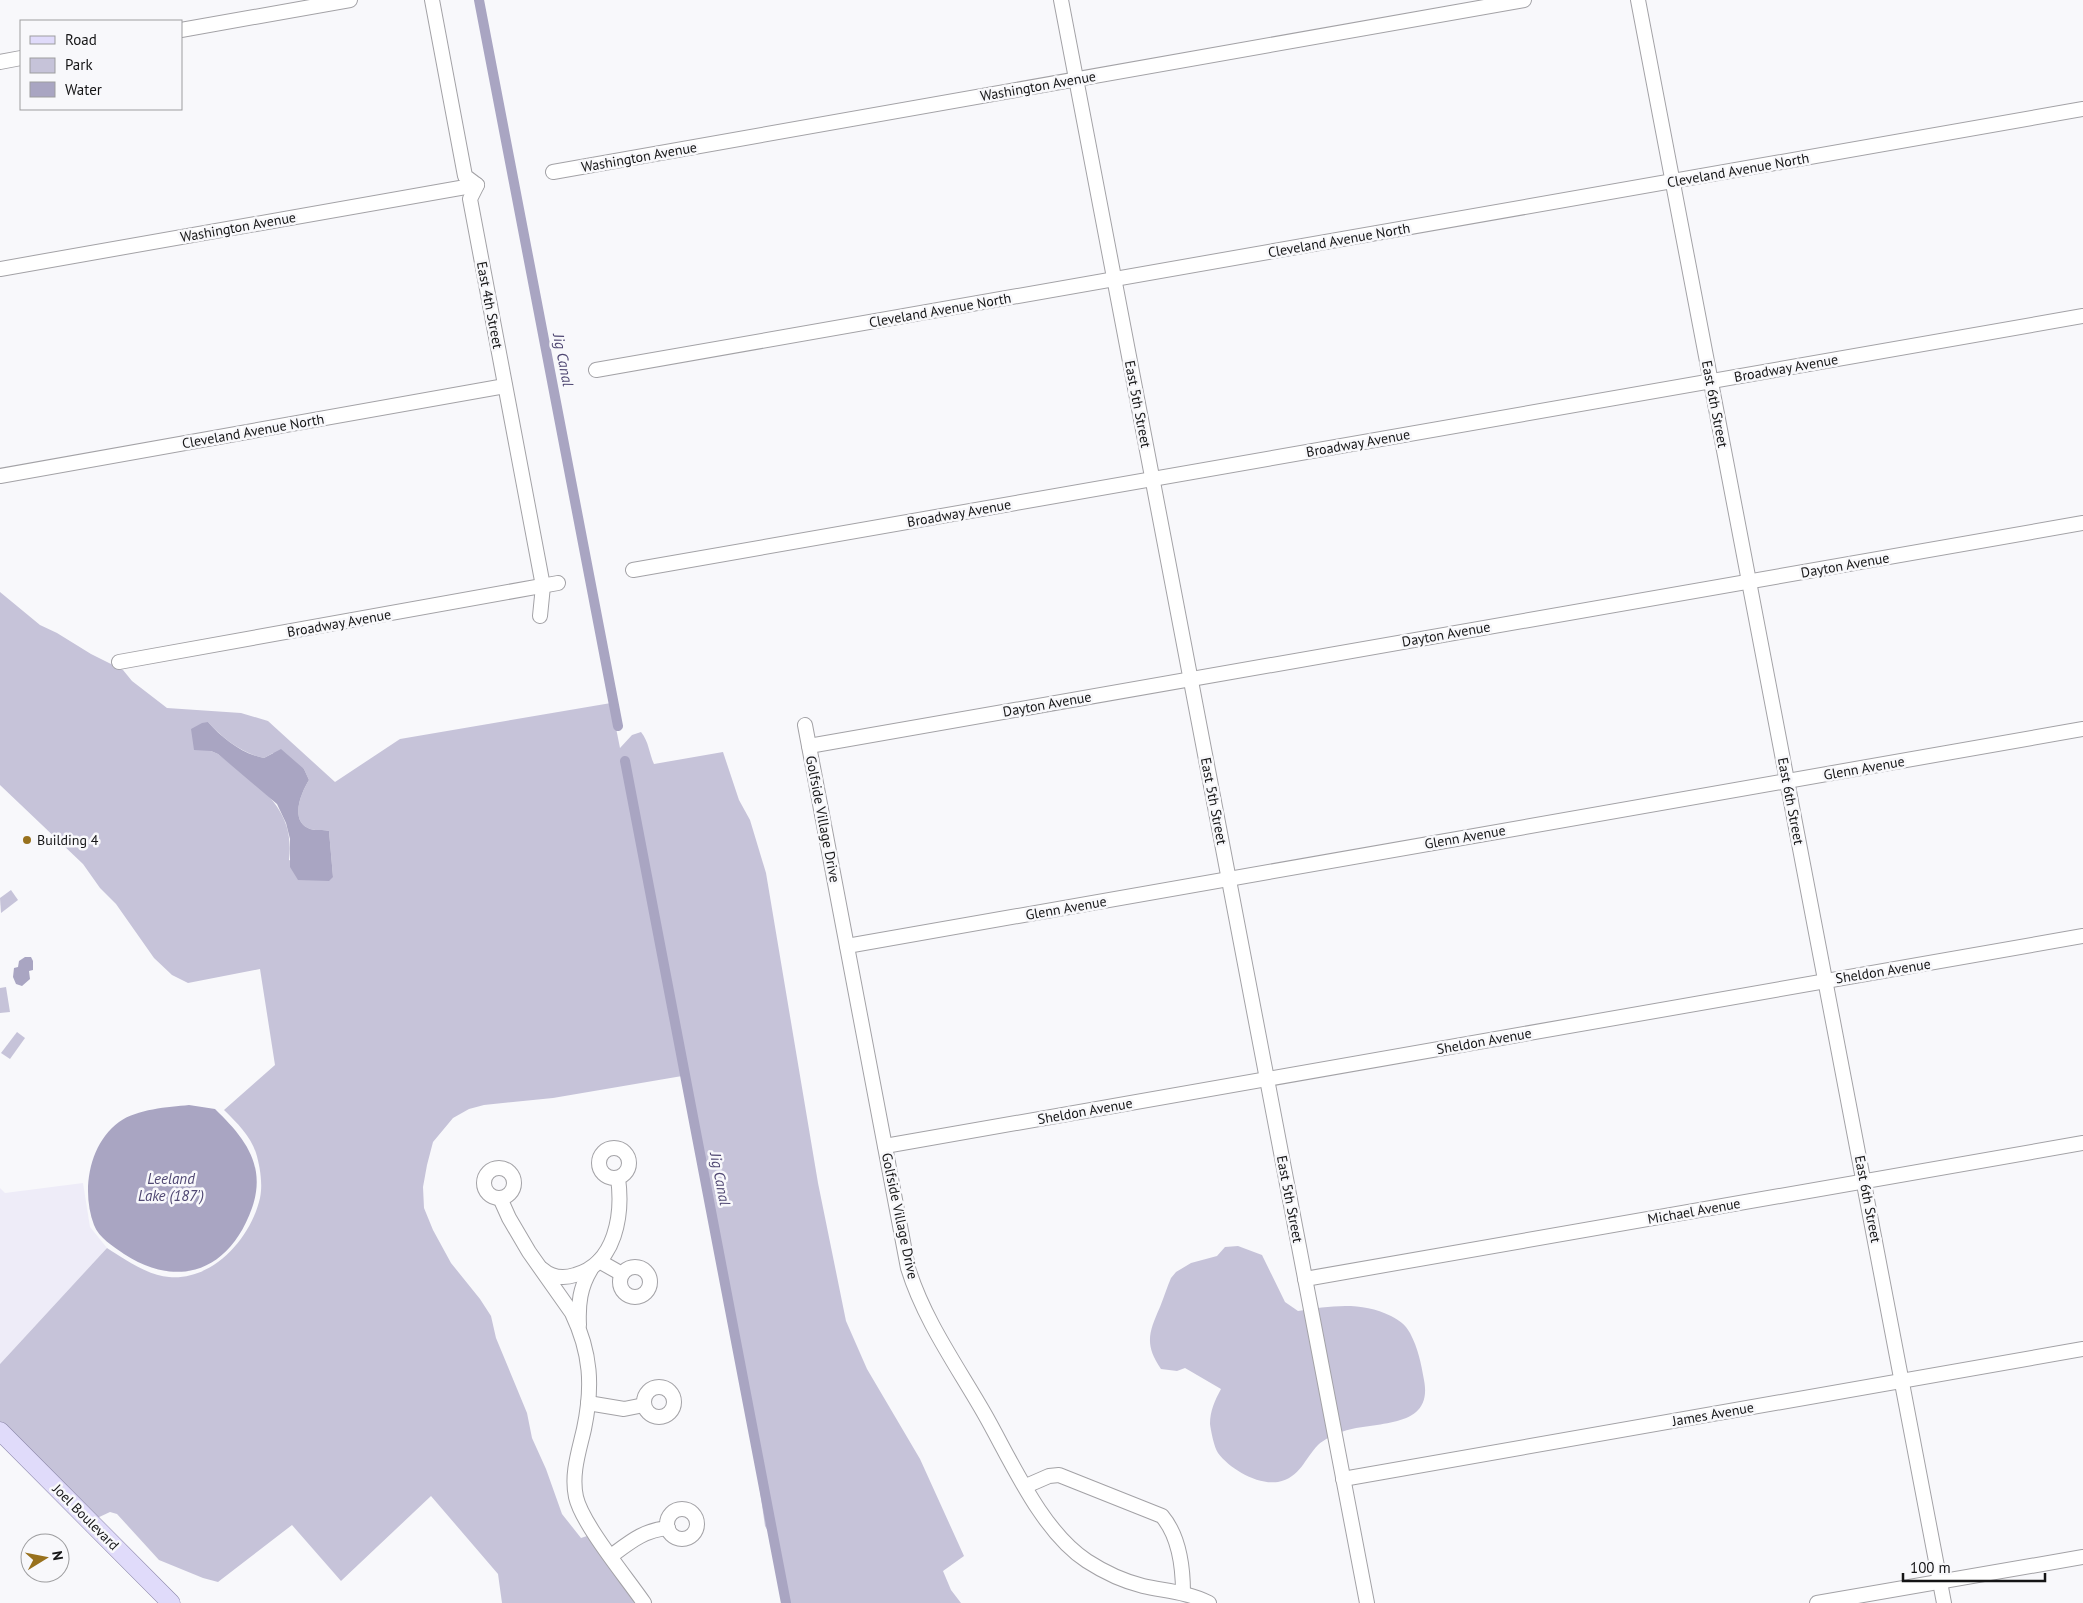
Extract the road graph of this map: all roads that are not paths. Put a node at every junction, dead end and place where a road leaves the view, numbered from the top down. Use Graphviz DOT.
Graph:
graph roads {
  1 [pos="350,0"];
  2 [pos="432,0"];
  3 [pos="1061,0"];
  4 [pos="1524,0"];
  5 [pos="1638,0"];
  6 [pos="182,30"];
  7 [pos="20,58"];
  8 [pos="0,62"];
  9 [pos="1076,80"];
  10 [pos="2083,109"];
  11 [pos="552,172"];
  12 [pos="1672,181"];
  13 [pos="477,185"];
  14 [pos="0,269"];
  15 [pos="1115,279"];
  16 [pos="2083,316"];
  17 [pos="596,370"];
  18 [pos="1711,381"];
  19 [pos="506,386"];
  20 [pos="0,476"];
  21 [pos="1152,479"];
  22 [pos="2083,523"];
  23 [pos="633,570"];
  24 [pos="1750,581"];
  25 [pos="558,583"];
  26 [pos="543,586"];
  27 [pos="540,616"];
  28 [pos="119,662"];
  29 [pos="1191,679"];
  30 [pos="805,725"];
  31 [pos="2083,729"];
  32 [pos="809,746"];
  33 [pos="1787,782"];
  34 [pos="1229,879"];
  35 [pos="2083,936"];
  36 [pos="847,946"];
  37 [pos="1826,981"];
  38 [pos="1267,1078"];
  39 [pos="2083,1143"];
  40 [pos="885,1146"];
  41 [pos="618,1178"];
  42 [pos="1865,1181"];
  43 [pos="500,1198"];
  44 [pos="538,1265"];
  45 [pos="595,1265"];
  46 [pos="622,1274"];
  47 [pos="1305,1279"];
  48 [pos="579,1328"];
  49 [pos="2083,1349"];
  50 [pos="1902,1381"];
  51 [pos="588,1403"];
  52 [pos="644,1405"];
  53 [pos="0,1431"];
  54 [pos="1343,1479"];
  55 [pos="1026,1486"];
  56 [pos="668,1528"];
  57 [pos="611,1556"];
  58 [pos="2083,1557"];
  59 [pos="1940,1582"];
  60 [pos="1183,1593"];
  61 [pos="171,1603"];
  62 [pos="644,1603"];
  63 [pos="1208,1603"];
  64 [pos="1367,1603"];
  65 [pos="1817,1603"];
  66 [pos="1944,1603"];
  1 -- 6 [label="street"];
  2 -- 13 [label="street"];
  3 -- 9 [label="street, East 5th Street"];
  4 -- 9 [label="street, Washington Avenue"];
  5 -- 12 [label="street, East 6th Street"];
  7 -- 8 [label="street"];
  9 -- 11 [label="street, Washington Avenue"];
  9 -- 15 [label="street, East 5th Street"];
  10 -- 12 [label="street, Cleveland Avenue North"];
  12 -- 15 [label="street, Cleveland Avenue North"];
  12 -- 18 [label="street, East 6th Street"];
  13 -- 14 [label="street, Washington Avenue"];
  13 -- 19 [label="street, East 4th Street"];
  15 -- 17 [label="street, Cleveland Avenue North"];
  15 -- 21 [label="street, East 5th Street"];
  16 -- 18 [label="street, Broadway Avenue"];
  18 -- 21 [label="street, Broadway Avenue"];
  18 -- 24 [label="street, East 6th Street"];
  19 -- 20 [label="street, Cleveland Avenue North"];
  19 -- 26 [label="street, East 4th Street"];
  21 -- 23 [label="street, Broadway Avenue"];
  21 -- 29 [label="street, East 5th Street"];
  22 -- 24 [label="street, Dayton Avenue"];
  24 -- 29 [label="street, Dayton Avenue"];
  24 -- 33 [label="street, East 6th Street"];
  25 -- 26 [label="street, Broadway Avenue"];
  26 -- 27 [label="street, East 4th Street"];
  26 -- 28 [label="street, Broadway Avenue"];
  29 -- 32 [label="street, Dayton Avenue"];
  29 -- 34 [label="street, East 5th Street"];
  30 -- 32 [label="street, Golfside Village Drive"];
  31 -- 33 [label="street, Glenn Avenue"];
  32 -- 36 [label="street, Golfside Village Drive"];
  33 -- 34 [label="street, Glenn Avenue"];
  33 -- 37 [label="street, East 6th Street"];
  34 -- 36 [label="street, Glenn Avenue"];
  34 -- 38 [label="street, East 5th Street"];
  35 -- 37 [label="street, Sheldon Avenue"];
  36 -- 40 [label="street, Golfside Village Drive"];
  37 -- 38 [label="street, Sheldon Avenue"];
  37 -- 42 [label="street, East 6th Street"];
  38 -- 40 [label="street, Sheldon Avenue"];
  38 -- 47 [label="street, East 5th Street"];
  39 -- 42 [label="street, Michael Avenue"];
  40 -- 55 [label="street, Golfside Village Drive"];
  41 -- 45 [label="street"];
  42 -- 47 [label="street, Michael Avenue"];
  42 -- 50 [label="street, East 6th Street"];
  43 -- 44 [label="street"];
  44 -- 45 [label="street"];
  44 -- 48 [label="street"];
  45 -- 46 [label="street"];
  45 -- 48 [label="street"];
  47 -- 54 [label="street, East 5th Street"];
  48 -- 51 [label="street"];
  49 -- 50 [label="street, James Avenue"];
  50 -- 54 [label="street, James Avenue"];
  50 -- 59 [label="street, East 6th Street"];
  51 -- 52 [label="street"];
  51 -- 57 [label="street"];
  53 -- 61 [label="main road, Joel Boulevard"];
  54 -- 64 [label="street, East 5th Street"];
  55 -- 60 [label="street, Golfside Village Drive"];
  55 -- 60 [label="street"];
  56 -- 57 [label="street"];
  57 -- 62 [label="street"];
  58 -- 59 [label="street"];
  59 -- 65 [label="street"];
  59 -- 66 [label="street, East 6th Street"];
  60 -- 63 [label="street, Golfside Village Drive"];
}
